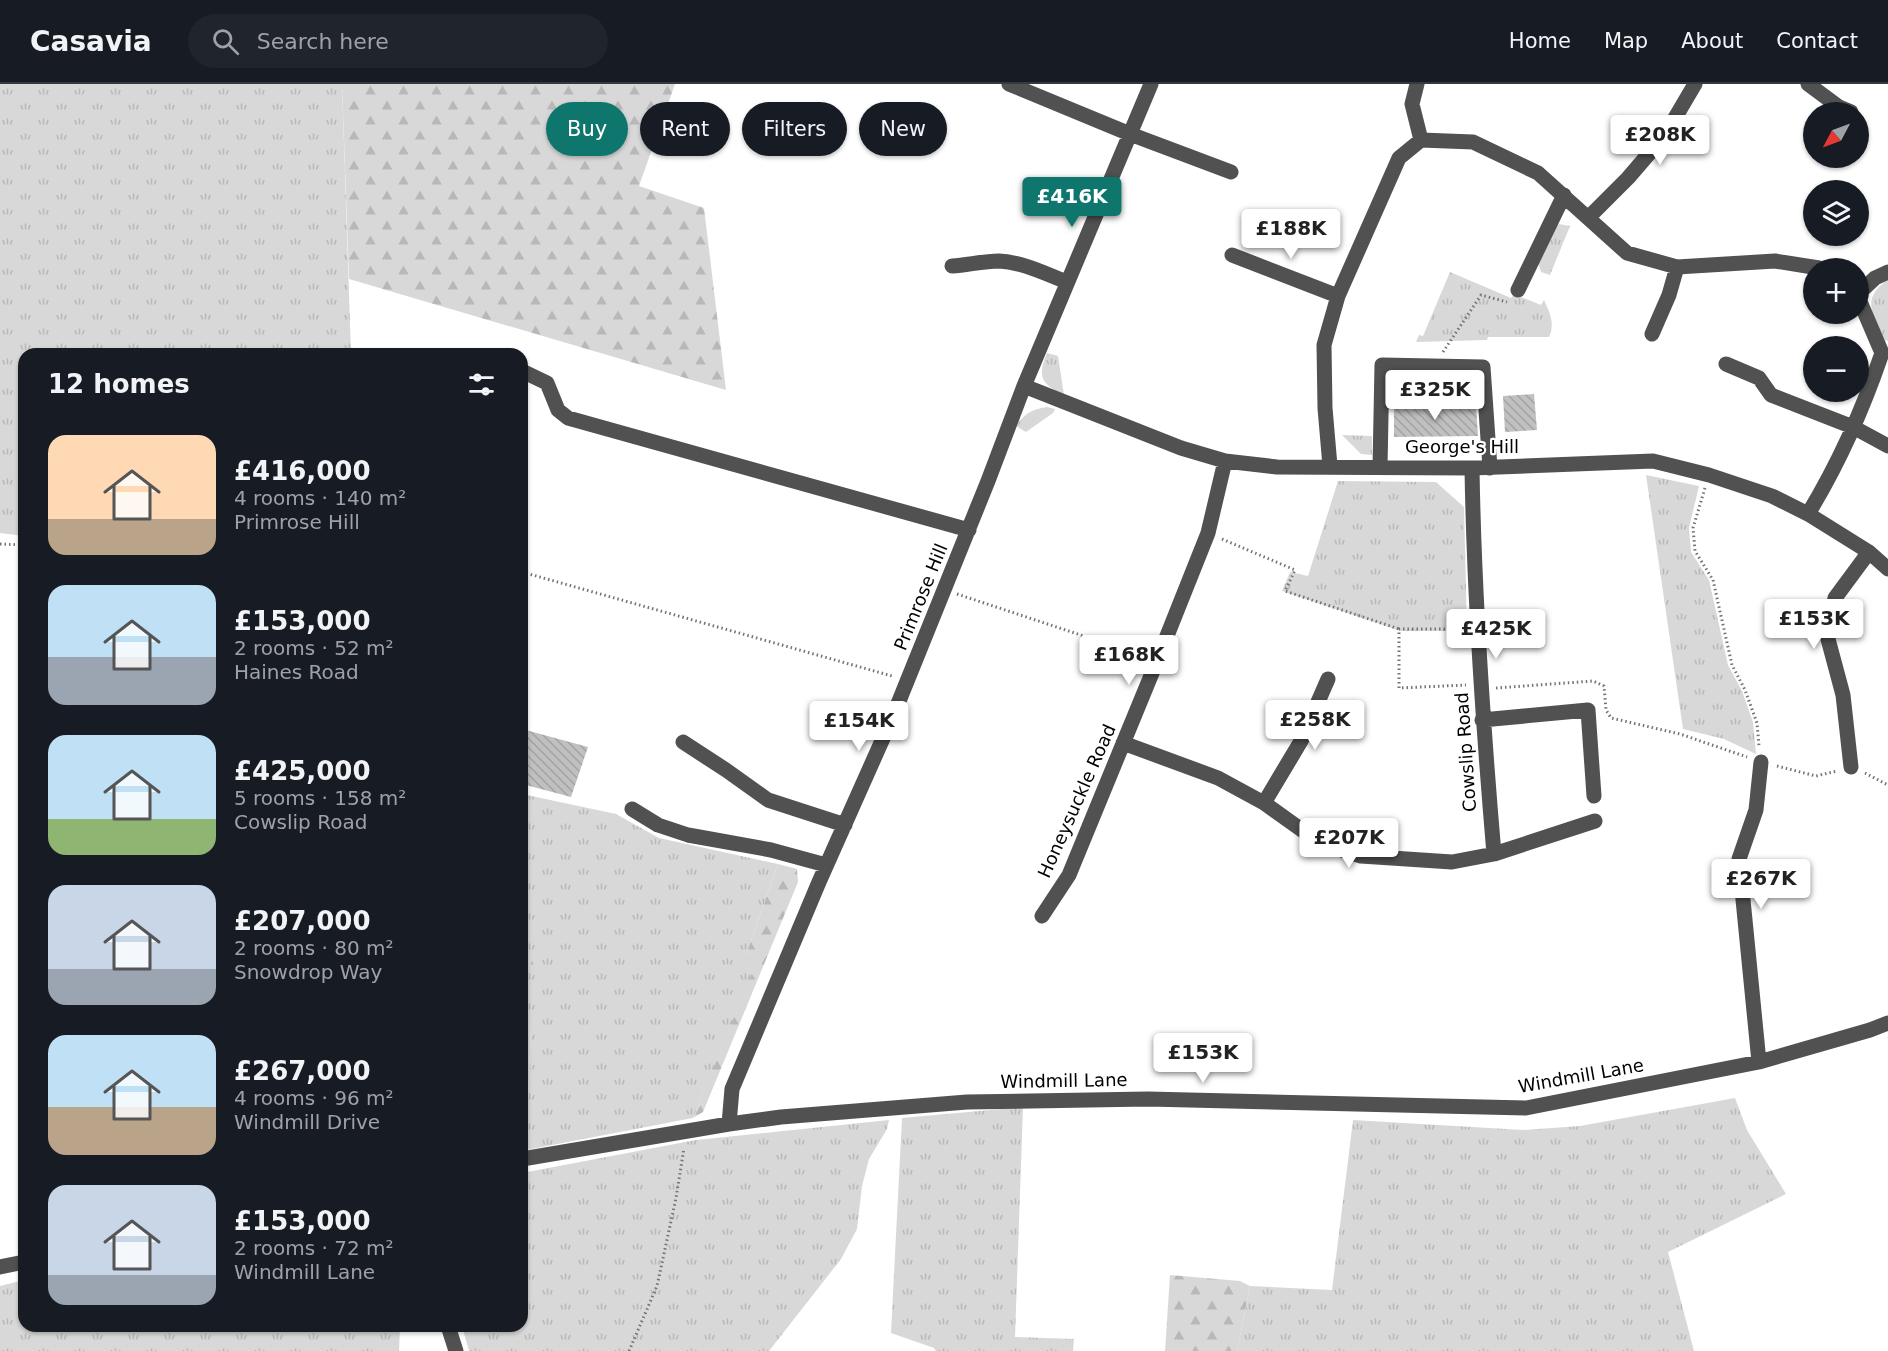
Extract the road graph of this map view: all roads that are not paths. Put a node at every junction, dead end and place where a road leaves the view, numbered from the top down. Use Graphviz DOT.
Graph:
graph roads {
  1 [pos="1010,84"];
  2 [pos="1151,84"];
  3 [pos="1416,84"];
  4 [pos="1695,84"];
  5 [pos="1808,84"];
  6 [pos="1832,102"];
  7 [pos="1130,135"];
  8 [pos="1421,140"];
  9 [pos="1231,172"];
  10 [pos="1564,195"];
  11 [pos="1588,218"];
  12 [pos="1232,255"];
  13 [pos="1803,265"];
  14 [pos="952,266"];
  15 [pos="1677,267"];
  16 [pos="1888,272"];
  17 [pos="1067,282"];
  18 [pos="1869,284"];
  19 [pos="1518,290"];
  20 [pos="1338,296"];
  21 [pos="1869,319"];
  22 [pos="1652,334"];
  23 [pos="1885,353"];
  24 [pos="1726,364"];
  25 [pos="528,374"];
  26 [pos="1023,386"];
  27 [pos="1853,427"];
  28 [pos="1888,446"];
  29 [pos="1225,460"];
  30 [pos="1330,466"];
  31 [pos="1380,467"];
  32 [pos="1472,468"];
  33 [pos="1490,468"];
  34 [pos="1808,514"];
  35 [pos="969,530"];
  36 [pos="1869,552"];
  37 [pos="1888,569"];
  38 [pos="1328,679"];
  39 [pos="1482,720"];
  40 [pos="683,742"];
  41 [pos="1124,743"];
  42 [pos="1761,762"];
  43 [pos="1851,767"];
  44 [pos="1594,796"];
  45 [pos="1264,803"];
  46 [pos="632,809"];
  47 [pos="1595,821"];
  48 [pos="845,825"];
  49 [pos="1494,854"];
  50 [pos="826,865"];
  51 [pos="1042,916"];
  52 [pos="1888,1023"];
  53 [pos="1759,1062"];
  54 [pos="729,1124"];
  55 [pos="528,1159"];
  56 [pos="18,1263"];
  57 [pos="0,1267"];
  58 [pos="450,1332"];
  59 [pos="456,1351"];
  1 -- 7 [label="street"];
  2 -- 7 [label="street, Primrose Hill"];
  3 -- 8 [label="street"];
  4 -- 11 [label="street"];
  5 -- 6 [label="street"];
  7 -- 9 [label="street"];
  7 -- 17 [label="street, Primrose Hill"];
  8 -- 10 [label="street"];
  8 -- 20 [label="street"];
  10 -- 11 [label="street"];
  10 -- 19 [label="street"];
  11 -- 15 [label="street"];
  12 -- 20 [label="street"];
  13 -- 15 [label="street"];
  14 -- 17 [label="street"];
  15 -- 22 [label="street"];
  16 -- 18 [label="street"];
  17 -- 26 [label="street, Primrose Hill"];
  20 -- 30 [label="street"];
  21 -- 23 [label="street"];
  23 -- 27 [label="street"];
  24 -- 27 [label="street"];
  25 -- 35 [label="street"];
  26 -- 29 [label="street, George's Hill"];
  26 -- 35 [label="street, Primrose Hill"];
  27 -- 28 [label="street"];
  27 -- 34 [label="street"];
  29 -- 30 [label="street, George's Hill"];
  29 -- 41 [label="street, Honeysuckle Road"];
  30 -- 31 [label="street, George's Hill"];
  31 -- 32 [label="street, George's Hill"];
  31 -- 33 [label="street"];
  32 -- 33 [label="street, George's Hill"];
  32 -- 39 [label="street, Cowslip Road"];
  33 -- 34 [label="street, George's Hill"];
  34 -- 36 [label="street, George's Hill"];
  35 -- 48 [label="street, Primrose Hill"];
  36 -- 37 [label="street, George's Hill"];
  36 -- 43 [label="street"];
  38 -- 45 [label="street"];
  39 -- 44 [label="street"];
  39 -- 49 [label="street, Cowslip Road"];
  40 -- 48 [label="street"];
  41 -- 45 [label="street"];
  41 -- 51 [label="street, Honeysuckle Road"];
  42 -- 53 [label="street"];
  45 -- 49 [label="street"];
  46 -- 50 [label="street"];
  47 -- 49 [label="street"];
  48 -- 50 [label="street, Primrose Hill"];
  50 -- 54 [label="street, Primrose Hill"];
  52 -- 53 [label="street, Windmill Lane"];
  53 -- 54 [label="street, Windmill Lane"];
  54 -- 55 [label="street, Windmill Lane"];
  56 -- 57 [label="street"];
  58 -- 59 [label="street"];
}
